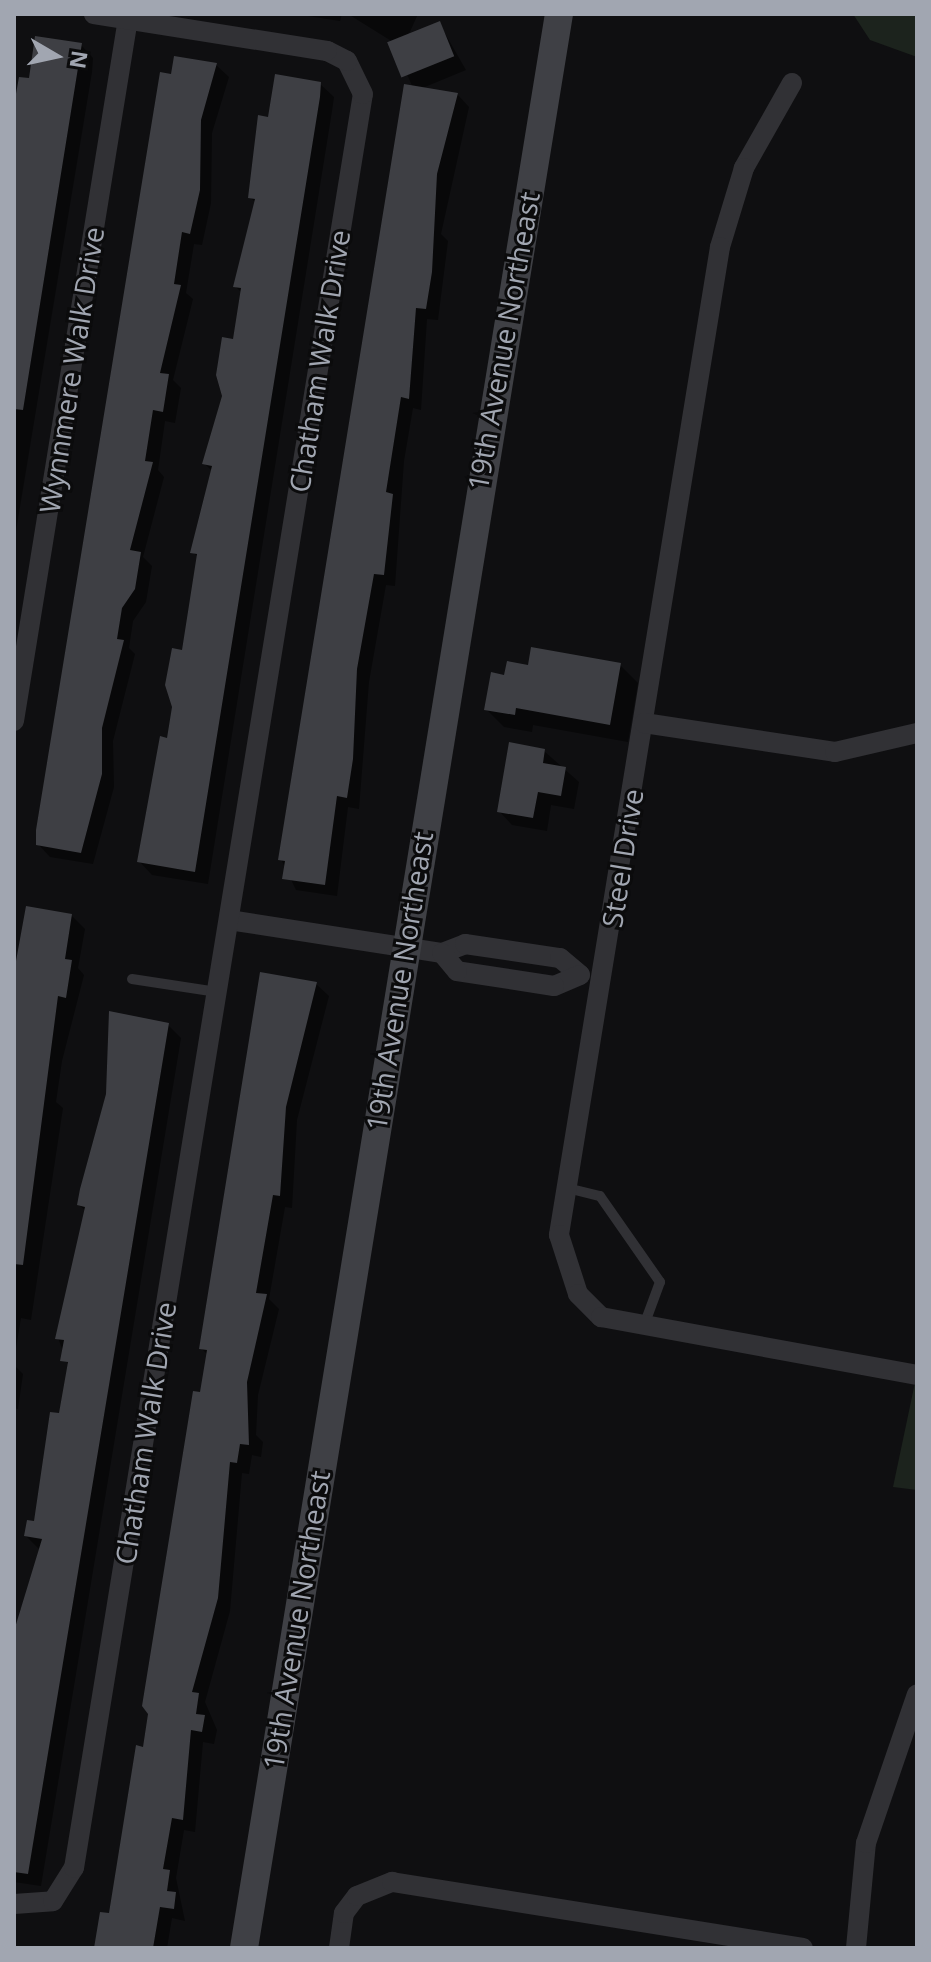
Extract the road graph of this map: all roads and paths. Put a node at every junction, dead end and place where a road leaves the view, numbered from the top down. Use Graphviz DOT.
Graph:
graph roads {
  1 [pos="94,14"];
  2 [pos="559,14"];
  3 [pos="128,19"];
  4 [pos="792,83"];
  5 [pos="14,721"];
  6 [pos="644,723"];
  7 [pos="917,733"];
  8 [pos="229,920"];
  9 [pos="404,947"];
  10 [pos="442,953"];
  11 [pos="580,975"];
  12 [pos="132,979"];
  13 [pos="602,979"];
  14 [pos="217,992"];
  15 [pos="567,1188"];
  16 [pos="642,1329"];
  17 [pos="917,1375"];
  18 [pos="917,1694"];
  19 [pos="14,1904"];
  20 [pos="244,1948"];
  21 [pos="339,1948"];
  22 [pos="803,1948"];
  23 [pos="856,1948"];
  1 -- 3 [label="street, Chatham Walk Drive"];
  2 -- 9 [label="street, 19th Avenue Northeast"];
  3 -- 5 [label="street, Wynnmere Walk Drive"];
  3 -- 8 [label="street, Chatham Walk Drive"];
  4 -- 6 [label="street, Steel Drive"];
  6 -- 7 [label="street"];
  6 -- 13 [label="street, Steel Drive"];
  8 -- 9 [label="street"];
  8 -- 14 [label="street, Chatham Walk Drive"];
  9 -- 10 [label="street"];
  9 -- 20 [label="street, 19th Avenue Northeast"];
  10 -- 11 [label="street"];
  10 -- 11 [label="street"];
  11 -- 13 [label="street"];
  12 -- 14 [label="lane"];
  13 -- 15 [label="street, Steel Drive"];
  14 -- 19 [label="street, Chatham Walk Drive"];
  15 -- 16 [label="street, Steel Drive"];
  15 -- 16 [label="lane"];
  16 -- 17 [label="street, Steel Drive"];
  18 -- 23 [label="street"];
  21 -- 22 [label="street"];
}
